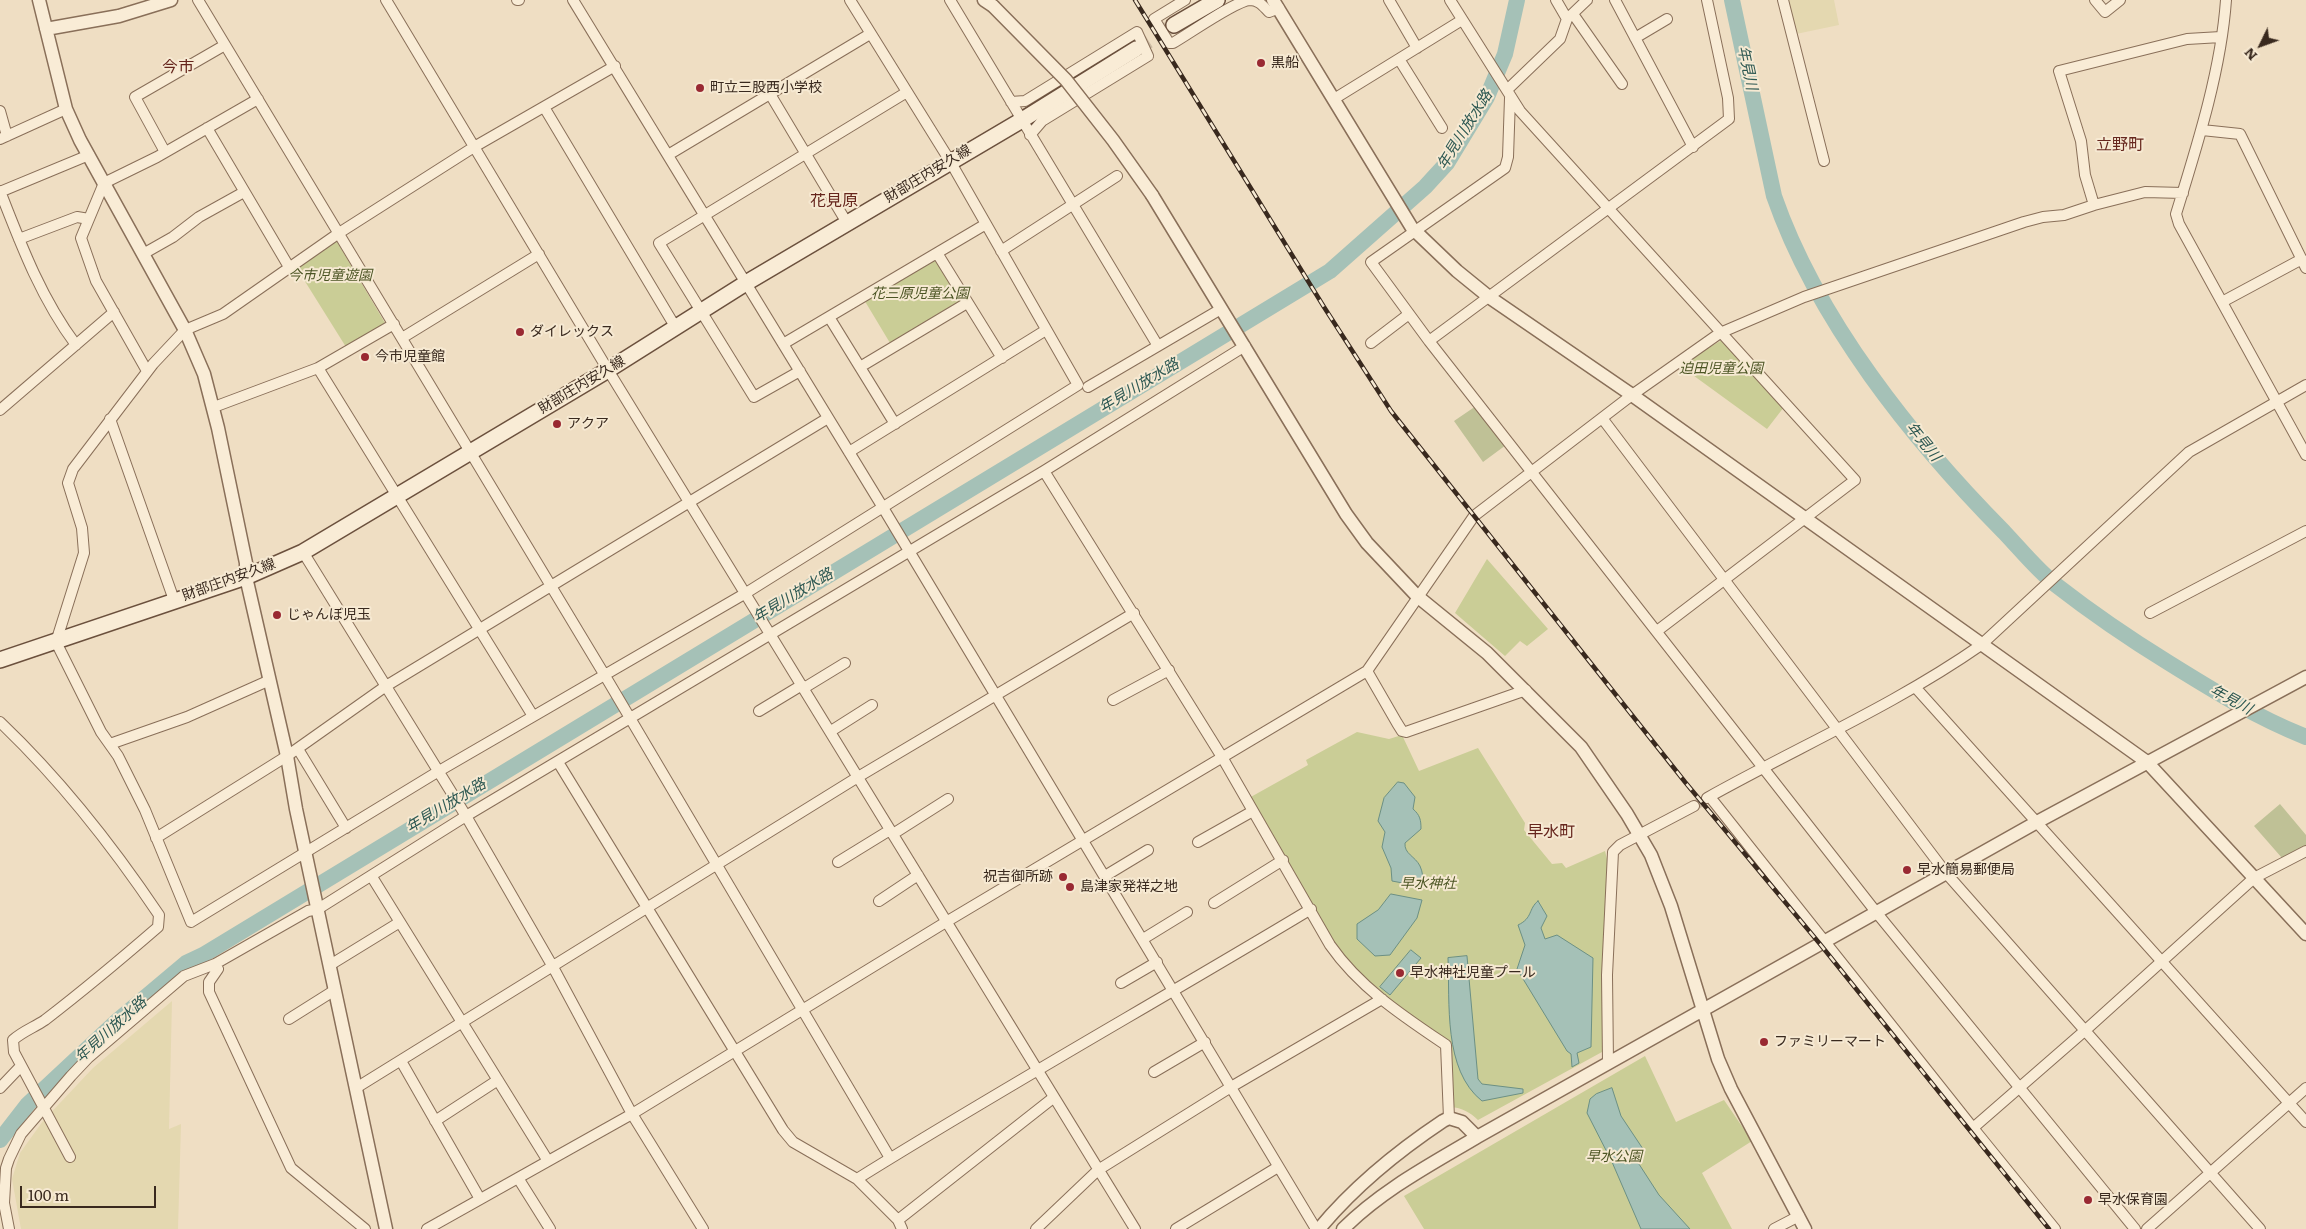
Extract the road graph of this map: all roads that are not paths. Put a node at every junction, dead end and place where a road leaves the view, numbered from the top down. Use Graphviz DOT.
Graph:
graph roads {
  1 [pos="39,0"];
  2 [pos="171,0"];
  3 [pos="198,0"];
  4 [pos="386,0"];
  5 [pos="574,0"];
  6 [pos="850,0"];
  7 [pos="950,0"];
  8 [pos="1185,0"];
  9 [pos="1217,0"];
  10 [pos="1389,0"];
  11 [pos="1450,0"];
  12 [pos="1556,0"];
  13 [pos="1586,0"];
  14 [pos="1615,0"];
  15 [pos="1707,0"];
  16 [pos="1783,0"];
  17 [pos="2095,0"];
  18 [pos="2120,0"];
  19 [pos="2226,0"];
  20 [pos="988,3"];
  21 [pos="1276,4"];
  22 [pos="1570,16"];
  23 [pos="1667,19"];
  24 [pos="1462,20"];
  25 [pos="1174,25"];
  26 [pos="46,28"];
  27 [pos="870,34"];
  28 [pos="2221,37"];
  29 [pos="1635,38"];
  30 [pos="225,45"];
  31 [pos="1136,48"];
  32 [pos="1417,48"];
  33 [pos="1399,58"];
  34 [pos="615,66"];
  35 [pos="1622,84"];
  36 [pos="907,92"];
  37 [pos="770,94"];
  38 [pos="1508,94"];
  39 [pos="258,99"];
  40 [pos="1334,99"];
  41 [pos="1011,102"];
  42 [pos="544,107"];
  43 [pos="66,110"];
  44 [pos="0,111"];
  45 [pos="1022,120"];
  46 [pos="207,128"];
  47 [pos="1442,128"];
  48 [pos="2202,130"];
  49 [pos="1030,135"];
  50 [pos="4,137"];
  51 [pos="1692,147"];
  52 [pos="474,148"];
  53 [pos="166,152"];
  54 [pos="806,154"];
  55 [pos="88,155"];
  56 [pos="668,155"];
  57 [pos="950,161"];
  58 [pos="1824,161"];
  59 [pos="1117,176"];
  60 [pos="104,183"];
  61 [pos="0,191"];
  62 [pos="244,192"];
  63 [pos="2183,193"];
  64 [pos="2094,204"];
  65 [pos="1073,205"];
  66 [pos="1610,209"];
  67 [pos="705,215"];
  68 [pos="89,219"];
  69 [pos="847,223"];
  70 [pos="986,224"];
  71 [pos="1414,230"];
  72 [pos="340,232"];
  73 [pos="19,239"];
  74 [pos="1001,251"];
  75 [pos="937,253"];
  76 [pos="143,254"];
  77 [pos="539,254"];
  78 [pos="2304,263"];
  79 [pos="290,267"];
  80 [pos="746,284"];
  81 [pos="1489,297"];
  82 [pos="2222,302"];
  83 [pos="967,303"];
  84 [pos="114,312"];
  85 [pos="701,312"];
  86 [pos="1223,312"];
  87 [pos="1409,314"];
  88 [pos="829,317"];
  89 [pos="394,324"];
  90 [pos="676,328"];
  91 [pos="185,330"];
  92 [pos="1046,330"];
  93 [pos="1720,333"];
  94 [pos="402,338"];
  95 [pos="1429,341"];
  96 [pos="1371,343"];
  97 [pos="783,344"];
  98 [pos="76,345"];
  99 [pos="1158,346"];
  100 [pos="1245,346"];
  101 [pos="1002,358"];
  102 [pos="860,367"];
  103 [pos="318,368"];
  104 [pos="608,370"];
  105 [pos="147,371"];
  106 [pos="800,371"];
  107 [pos="2306,384"];
  108 [pos="1088,387"];
  109 [pos="1632,395"];
  110 [pos="2276,401"];
  111 [pos="214,407"];
  112 [pos="0,410"];
  113 [pos="828,418"];
  114 [pos="1602,418"];
  115 [pos="110,420"];
  116 [pos="895,424"];
  117 [pos="470,451"];
  118 [pos="849,452"];
  119 [pos="2306,455"];
  120 [pos="1044,471"];
  121 [pos="1532,472"];
  122 [pos="396,498"];
  123 [pos="690,502"];
  124 [pos="882,506"];
  125 [pos="1805,519"];
  126 [pos="2306,531"];
  127 [pos="303,552"];
  128 [pos="909,552"];
  129 [pos="246,577"];
  130 [pos="1724,580"];
  131 [pos="551,586"];
  132 [pos="1417,596"];
  133 [pos="749,597"];
  134 [pos="174,600"];
  135 [pos="1134,613"];
  136 [pos="2150,613"];
  137 [pos="479,630"];
  138 [pos="1657,631"];
  139 [pos="772,635"];
  140 [pos="56,642"];
  141 [pos="1981,645"];
  142 [pos="0,660"];
  143 [pos="845,663"];
  144 [pos="1169,670"];
  145 [pos="1367,671"];
  146 [pos="2306,677"];
  147 [pos="607,678"];
  148 [pos="270,680"];
  149 [pos="386,686"];
  150 [pos="803,686"];
  151 [pos="1916,687"];
  152 [pos="1526,690"];
  153 [pos="995,695"];
  154 [pos="1113,700"];
  155 [pos="872,705"];
  156 [pos="759,711"];
  157 [pos="533,716"];
  158 [pos="629,718"];
  159 [pos="0,722"];
  160 [pos="1837,729"];
  161 [pos="831,731"];
  162 [pos="110,744"];
  163 [pos="298,749"];
  164 [pos="287,756"];
  165 [pos="1222,757"];
  166 [pos="558,762"];
  167 [pos="2147,762"];
  168 [pos="1763,768"];
  169 [pos="439,771"];
  170 [pos="858,777"];
  171 [pos="948,799"];
  172 [pos="1694,806"];
  173 [pos="1253,812"];
  174 [pos="466,816"];
  175 [pos="2038,822"];
  176 [pos="346,828"];
  177 [pos="892,832"];
  178 [pos="1639,834"];
  179 [pos="156,838"];
  180 [pos="1083,840"];
  181 [pos="1198,842"];
  182 [pos="1148,850"];
  183 [pos="2306,851"];
  184 [pos="306,853"];
  185 [pos="1283,860"];
  186 [pos="838,862"];
  187 [pos="717,866"];
  188 [pos="1946,873"];
  189 [pos="918,875"];
  190 [pos="372,876"];
  191 [pos="1105,876"];
  192 [pos="2254,878"];
  193 [pos="879,901"];
  194 [pos="1214,903"];
  195 [pos="648,908"];
  196 [pos="1311,908"];
  197 [pos="318,909"];
  198 [pos="1187,912"];
  199 [pos="1876,912"];
  200 [pos="400,922"];
  201 [pos="946,922"];
  202 [pos="2306,934"];
  203 [pos="1143,939"];
  204 [pos="1823,942"];
  205 [pos="2162,961"];
  206 [pos="1157,962"];
  207 [pos="215,964"];
  208 [pos="330,965"];
  209 [pos="553,967"];
  210 [pos="1121,983"];
  211 [pos="335,990"];
  212 [pos="1175,991"];
  213 [pos="1382,1000"];
  214 [pos="802,1009"];
  215 [pos="1703,1009"];
  216 [pos="290,1018"];
  217 [pos="463,1023"];
  218 [pos="2085,1030"];
  219 [pos="1205,1042"];
  220 [pos="734,1051"];
  221 [pos="401,1061"];
  222 [pos="1608,1062"];
  223 [pos="22,1068"];
  224 [pos="1036,1069"];
  225 [pos="1154,1072"];
  226 [pos="498,1080"];
  227 [pos="1231,1087"];
  228 [pos="0,1088"];
  229 [pos="356,1088"];
  230 [pos="2020,1088"];
  231 [pos="2306,1088"];
  232 [pos="1054,1098"];
  233 [pos="2289,1103"];
  234 [pos="44,1106"];
  235 [pos="632,1114"];
  236 [pos="1449,1118"];
  237 [pos="435,1121"];
  238 [pos="2306,1122"];
  239 [pos="1973,1128"];
  240 [pos="1477,1137"];
  241 [pos="70,1157"];
  242 [pos="890,1158"];
  243 [pos="548,1161"];
  244 [pos="1278,1167"];
  245 [pos="1098,1170"];
  246 [pos="2210,1173"];
  247 [pos="518,1178"];
  248 [pos="857,1179"];
  249 [pos="480,1200"];
  250 [pos="1799,1216"];
  251 [pos="900,1224"];
  252 [pos="9,1229"];
  253 [pos="366,1229"];
  254 [pos="386,1229"];
  255 [pos="427,1229"];
  256 [pos="550,1229"];
  257 [pos="703,1229"];
  258 [pos="1036,1229"];
  259 [pos="1135,1229"];
  260 [pos="1176,1229"];
  261 [pos="1317,1229"];
  262 [pos="1343,1229"];
  263 [pos="1774,1229"];
  264 [pos="1805,1229"];
  265 [pos="2055,1229"];
  266 [pos="2135,1229"];
  267 [pos="2148,1229"];
  268 [pos="2260,1229"];
  1 -- 26 [label="street"];
  2 -- 26 [label="street"];
  3 -- 30 [label="street"];
  4 -- 52 [label="street"];
  5 -- 34 [label="street"];
  6 -- 27 [label="street"];
  7 -- 41 [label="street"];
  8 -- 21 [label="street"];
  9 -- 25 [label="main road"];
  10 -- 32 [label="street"];
  11 -- 24 [label="street"];
  12 -- 22 [label="street"];
  13 -- 22 [label="street"];
  14 -- 29 [label="street"];
  15 -- 51 [label="street"];
  16 -- 58 [label="street"];
  17 -- 18 [label="street"];
  19 -- 28 [label="street"];
  20 -- 86 [label="street, bridge"];
  21 -- 40 [label="street"];
  22 -- 35 [label="street"];
  22 -- 38 [label="street"];
  23 -- 29 [label="street"];
  24 -- 32 [label="street"];
  24 -- 38 [label="street"];
  26 -- 43 [label="street"];
  27 -- 36 [label="street"];
  27 -- 37 [label="street"];
  28 -- 48 [label="street"];
  28 -- 64 [label="street"];
  29 -- 51 [label="street"];
  30 -- 39 [label="street"];
  30 -- 53 [label="street"];
  31 -- 45 [label="main road, 財部庄内安久線"];
  32 -- 33 [label="street"];
  33 -- 40 [label="street"];
  33 -- 47 [label="street"];
  34 -- 42 [label="street"];
  34 -- 56 [label="street"];
  36 -- 54 [label="street"];
  36 -- 57 [label="street"];
  37 -- 54 [label="street"];
  37 -- 56 [label="street"];
  38 -- 66 [label="street"];
  38 -- 71 [label="street"];
  39 -- 46 [label="street"];
  39 -- 72 [label="street"];
  40 -- 71 [label="street"];
  41 -- 45 [label="street"];
  41 -- 49 [label="street"];
  42 -- 52 [label="street"];
  42 -- 90 [label="street"];
  43 -- 50 [label="street"];
  43 -- 55 [label="street"];
  44 -- 50 [label="street"];
  45 -- 49 [label="street"];
  45 -- 57 [label="main road, 財部庄内安久線"];
  46 -- 53 [label="street"];
  46 -- 62 [label="street"];
  48 -- 63 [label="street"];
  48 -- 78 [label="street"];
  49 -- 65 [label="street"];
  51 -- 66 [label="street"];
  52 -- 72 [label="street"];
  52 -- 77 [label="street"];
  53 -- 60 [label="street"];
  54 -- 67 [label="street"];
  54 -- 69 [label="street"];
  55 -- 60 [label="street"];
  55 -- 61 [label="street"];
  56 -- 67 [label="street"];
  57 -- 69 [label="main road, 財部庄内安久線"];
  57 -- 70 [label="street"];
  59 -- 65 [label="street"];
  60 -- 68 [label="street"];
  60 -- 76 [label="street"];
  61 -- 73 [label="street"];
  62 -- 76 [label="street"];
  62 -- 79 [label="street"];
  63 -- 64 [label="street"];
  63 -- 82 [label="street"];
  64 -- 93 [label="street"];
  65 -- 74 [label="street"];
  65 -- 99 [label="street"];
  66 -- 81 [label="street"];
  66 -- 93 [label="street"];
  67 -- 80 [label="street"];
  67 -- 85 [label="street"];
  68 -- 73 [label="street"];
  68 -- 84 [label="street"];
  69 -- 80 [label="main road, 財部庄内安久線"];
  70 -- 74 [label="street"];
  70 -- 75 [label="street"];
  71 -- 81 [label="street"];
  71 -- 87 [label="street"];
  72 -- 79 [label="street"];
  72 -- 89 [label="street"];
  73 -- 98 [label="street"];
  74 -- 92 [label="street"];
  75 -- 83 [label="street"];
  75 -- 88 [label="street"];
  76 -- 91 [label="street"];
  77 -- 94 [label="street"];
  77 -- 104 [label="street"];
  78 -- 82 [label="street"];
  79 -- 91 [label="street"];
  80 -- 85 [label="main road, 財部庄内安久線"];
  80 -- 97 [label="street"];
  81 -- 95 [label="street"];
  81 -- 109 [label="street"];
  82 -- 110 [label="street"];
  83 -- 101 [label="street"];
  83 -- 102 [label="street"];
  84 -- 98 [label="street"];
  84 -- 105 [label="street"];
  85 -- 90 [label="main road, 財部庄内安久線"];
  85 -- 106 [label="street"];
  86 -- 99 [label="street"];
  86 -- 100 [label="street"];
  87 -- 95 [label="street"];
  87 -- 96 [label="street"];
  88 -- 97 [label="street"];
  88 -- 102 [label="street"];
  89 -- 94 [label="street"];
  89 -- 103 [label="street"];
  90 -- 104 [label="main road, 財部庄内安久線"];
  91 -- 105 [label="street"];
  91 -- 111 [label="street"];
  92 -- 101 [label="street"];
  92 -- 124 [label="street"];
  93 -- 109 [label="street"];
  93 -- 125 [label="street"];
  94 -- 117 [label="street"];
  95 -- 121 [label="street"];
  97 -- 106 [label="street"];
  98 -- 112 [label="street"];
  99 -- 108 [label="street"];
  100 -- 120 [label="street"];
  100 -- 132 [label="street"];
  101 -- 116 [label="street"];
  102 -- 116 [label="street"];
  103 -- 111 [label="street"];
  103 -- 122 [label="street"];
  104 -- 117 [label="main road, 財部庄内安久線"];
  104 -- 123 [label="street"];
  105 -- 115 [label="street"];
  106 -- 113 [label="street"];
  107 -- 110 [label="street"];
  109 -- 114 [label="street"];
  109 -- 125 [label="street"];
  110 -- 119 [label="street"];
  110 -- 141 [label="street"];
  111 -- 129 [label="street"];
  113 -- 118 [label="street"];
  113 -- 123 [label="street"];
  114 -- 121 [label="street"];
  114 -- 130 [label="street"];
  115 -- 134 [label="street"];
  115 -- 140 [label="street"];
  116 -- 118 [label="street"];
  117 -- 122 [label="main road, 財部庄内安久線"];
  117 -- 131 [label="street"];
  118 -- 124 [label="street"];
  120 -- 128 [label="street"];
  120 -- 135 [label="street"];
  121 -- 132 [label="street"];
  121 -- 138 [label="street"];
  122 -- 127 [label="main road, 財部庄内安久線"];
  122 -- 137 [label="street"];
  123 -- 131 [label="street"];
  123 -- 133 [label="street"];
  124 -- 128 [label="street"];
  124 -- 133 [label="street"];
  125 -- 130 [label="street"];
  125 -- 141 [label="street"];
  126 -- 136 [label="street"];
  127 -- 129 [label="main road, 財部庄内安久線"];
  127 -- 149 [label="street"];
  128 -- 139 [label="street"];
  128 -- 153 [label="street"];
  129 -- 134 [label="main road, 財部庄内安久線"];
  129 -- 148 [label="street"];
  130 -- 138 [label="street"];
  130 -- 160 [label="street"];
  131 -- 137 [label="street"];
  131 -- 147 [label="street"];
  132 -- 145 [label="street"];
  132 -- 152 [label="street"];
  133 -- 139 [label="street"];
  133 -- 147 [label="street"];
  134 -- 140 [label="main road, 財部庄内安久線"];
  135 -- 144 [label="street"];
  135 -- 153 [label="street"];
  137 -- 149 [label="street"];
  137 -- 157 [label="street"];
  138 -- 168 [label="street"];
  139 -- 150 [label="street"];
  139 -- 158 [label="street"];
  140 -- 142 [label="main road, 財部庄内安久線"];
  140 -- 162 [label="street"];
  141 -- 151 [label="street"];
  141 -- 167 [label="street"];
  143 -- 150 [label="street"];
  144 -- 154 [label="street"];
  144 -- 165 [label="street"];
  145 -- 152 [label="street"];
  145 -- 165 [label="street"];
  146 -- 167 [label="street"];
  147 -- 157 [label="street"];
  147 -- 158 [label="street"];
  148 -- 162 [label="street"];
  148 -- 164 [label="street"];
  149 -- 163 [label="street"];
  149 -- 169 [label="street"];
  150 -- 156 [label="street"];
  150 -- 161 [label="street"];
  151 -- 160 [label="street"];
  151 -- 175 [label="street"];
  152 -- 178 [label="street"];
  153 -- 170 [label="street"];
  153 -- 180 [label="street"];
  155 -- 161 [label="street"];
  157 -- 169 [label="street"];
  158 -- 166 [label="street"];
  158 -- 187 [label="street"];
  159 -- 223 [label="street"];
  160 -- 168 [label="street"];
  160 -- 188 [label="street"];
  161 -- 170 [label="street"];
  162 -- 179 [label="street"];
  163 -- 164 [label="street"];
  163 -- 176 [label="street"];
  164 -- 179 [label="street"];
  164 -- 184 [label="street"];
  165 -- 173 [label="street"];
  165 -- 180 [label="street"];
  166 -- 174 [label="street"];
  166 -- 195 [label="street"];
  167 -- 175 [label="street"];
  167 -- 192 [label="street"];
  168 -- 199 [label="street"];
  168 -- 204 [label="street"];
  169 -- 174 [label="street"];
  169 -- 176 [label="street"];
  170 -- 177 [label="street"];
  170 -- 187 [label="street"];
  171 -- 177 [label="street"];
  172 -- 178 [label="street"];
  173 -- 181 [label="street"];
  173 -- 185 [label="street"];
  174 -- 190 [label="street"];
  174 -- 209 [label="street"];
  175 -- 188 [label="street"];
  175 -- 205 [label="street"];
  176 -- 184 [label="street"];
  177 -- 186 [label="street"];
  177 -- 189 [label="street"];
  178 -- 215 [label="street"];
  178 -- 222 [label="street"];
  179 -- 184 [label="street"];
  180 -- 191 [label="street"];
  180 -- 201 [label="street"];
  182 -- 191 [label="street"];
  183 -- 192 [label="street"];
  184 -- 197 [label="street"];
  185 -- 194 [label="street"];
  185 -- 196 [label="street"];
  187 -- 195 [label="street"];
  187 -- 214 [label="street"];
  188 -- 199 [label="street"];
  188 -- 218 [label="street"];
  189 -- 193 [label="street"];
  189 -- 201 [label="street"];
  190 -- 197 [label="street"];
  190 -- 200 [label="street"];
  191 -- 203 [label="street"];
  192 -- 202 [label="street"];
  192 -- 205 [label="street"];
  195 -- 209 [label="street"];
  195 -- 220 [label="street"];
  196 -- 212 [label="street"];
  196 -- 213 [label="street"];
  197 -- 207 [label="street"];
  197 -- 208 [label="street"];
  198 -- 203 [label="street"];
  199 -- 204 [label="street"];
  199 -- 230 [label="street"];
  200 -- 208 [label="street"];
  200 -- 217 [label="street"];
  201 -- 214 [label="street"];
  201 -- 224 [label="street"];
  203 -- 206 [label="street"];
  204 -- 215 [label="street"];
  204 -- 239 [label="street"];
  205 -- 218 [label="street"];
  205 -- 233 [label="street"];
  206 -- 210 [label="street"];
  206 -- 212 [label="street"];
  207 -- 234 [label="street"];
  207 -- 253 [label="street"];
  208 -- 211 [label="street"];
  209 -- 217 [label="street"];
  209 -- 235 [label="street"];
  211 -- 216 [label="street"];
  211 -- 229 [label="street"];
  212 -- 219 [label="street"];
  212 -- 224 [label="street"];
  213 -- 227 [label="street"];
  213 -- 236 [label="street"];
  214 -- 220 [label="street"];
  214 -- 242 [label="street"];
  215 -- 222 [label="street"];
  215 -- 250 [label="street"];
  217 -- 221 [label="street"];
  217 -- 226 [label="street"];
  218 -- 230 [label="street"];
  218 -- 246 [label="street"];
  219 -- 225 [label="street"];
  219 -- 227 [label="street"];
  220 -- 235 [label="street"];
  220 -- 248 [label="street"];
  221 -- 229 [label="street"];
  221 -- 237 [label="street"];
  222 -- 240 [label="street"];
  223 -- 228 [label="street"];
  223 -- 234 [label="street"];
  224 -- 232 [label="street"];
  224 -- 242 [label="street"];
  226 -- 237 [label="street"];
  226 -- 243 [label="street"];
  227 -- 244 [label="street"];
  227 -- 245 [label="street"];
  229 -- 254 [label="street"];
  230 -- 239 [label="street"];
  230 -- 266 [label="street"];
  231 -- 233 [label="street"];
  232 -- 245 [label="street"];
  232 -- 251 [label="street"];
  233 -- 238 [label="street"];
  233 -- 246 [label="street"];
  234 -- 241 [label="street"];
  234 -- 252 [label="street"];
  235 -- 243 [label="street"];
  235 -- 257 [label="street"];
  236 -- 240 [label="street"];
  236 -- 261 [label="street"];
  237 -- 249 [label="street"];
  239 -- 265 [label="street"];
  240 -- 262 [label="street"];
  242 -- 248 [label="street"];
  243 -- 247 [label="street"];
  244 -- 260 [label="street"];
  244 -- 261 [label="street"];
  245 -- 258 [label="street"];
  245 -- 259 [label="street"];
  246 -- 267 [label="street"];
  246 -- 268 [label="street"];
  247 -- 249 [label="street"];
  247 -- 256 [label="street"];
  248 -- 251 [label="street"];
  249 -- 255 [label="street"];
  250 -- 263 [label="street"];
  250 -- 264 [label="street"];
}
